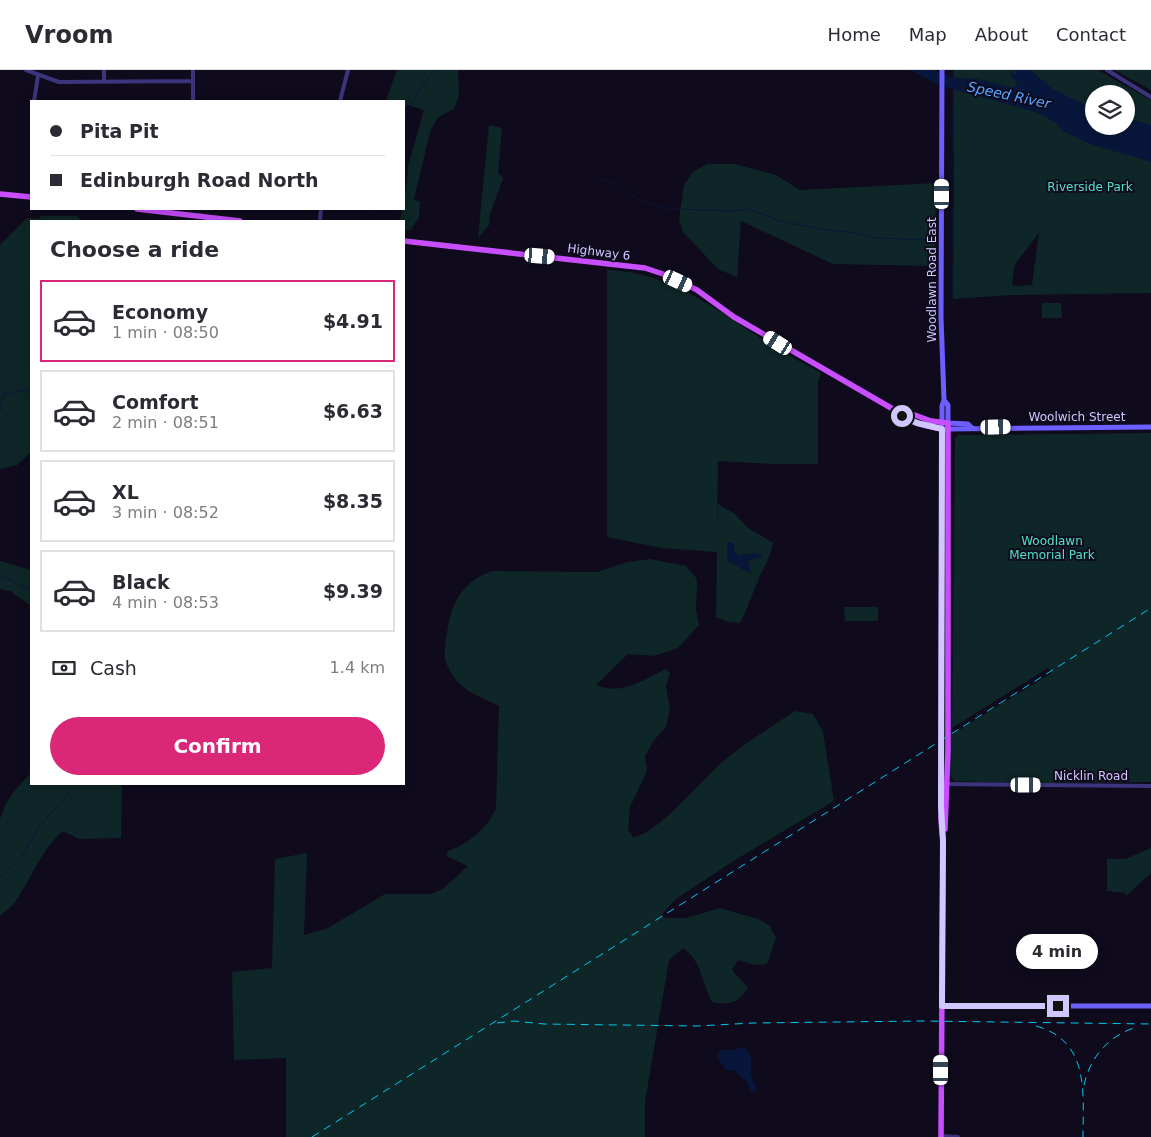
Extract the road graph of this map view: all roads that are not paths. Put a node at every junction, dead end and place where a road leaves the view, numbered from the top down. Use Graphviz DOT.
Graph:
graph roads {
  1 [pos="26,70"];
  2 [pos="104,70"];
  3 [pos="193,70"];
  4 [pos="348,70"];
  5 [pos="942,70"];
  6 [pos="1107,70"];
  7 [pos="38,76"];
  8 [pos="193,81"];
  9 [pos="104,82"];
  10 [pos="1151,97"];
  11 [pos="34,100"];
  12 [pos="193,100"];
  13 [pos="340,100"];
  14 [pos="0,194"];
  15 [pos="30,197"];
  16 [pos="150,210"];
  17 [pos="191,213"];
  18 [pos="234,220"];
  19 [pos="405,241"];
  20 [pos="748,324"];
  21 [pos="945,426"];
  22 [pos="1151,427"];
  23 [pos="945,784"];
  24 [pos="1151,786"];
  25 [pos="942,1006"];
  26 [pos="1151,1006"];
  27 [pos="941,1137"];
  28 [pos="958,1137"];
  1 -- 7 [label="street"];
  2 -- 9 [label="street"];
  3 -- 8 [label="street"];
  4 -- 13 [label="street"];
  5 -- 21 [label="main road, Woodlawn Road East"];
  6 -- 10 [label="street"];
  7 -- 9 [label="street"];
  7 -- 11 [label="street"];
  8 -- 9 [label="street"];
  8 -- 12 [label="street"];
  14 -- 15 [label="main road"];
  16 -- 17 [label="main road"];
  17 -- 18 [label="main road"];
  19 -- 20 [label="main road, Highway 6"];
  20 -- 21 [label="main road, Woolwich Street"];
  21 -- 22 [label="main road, Woolwich Street"];
  21 -- 23 [label="main road"];
  23 -- 24 [label="street, Nicklin Road"];
  23 -- 25 [label="main road"];
  25 -- 26 [label="main road"];
  25 -- 27 [label="main road"];
  27 -- 28 [label="street"];
}
